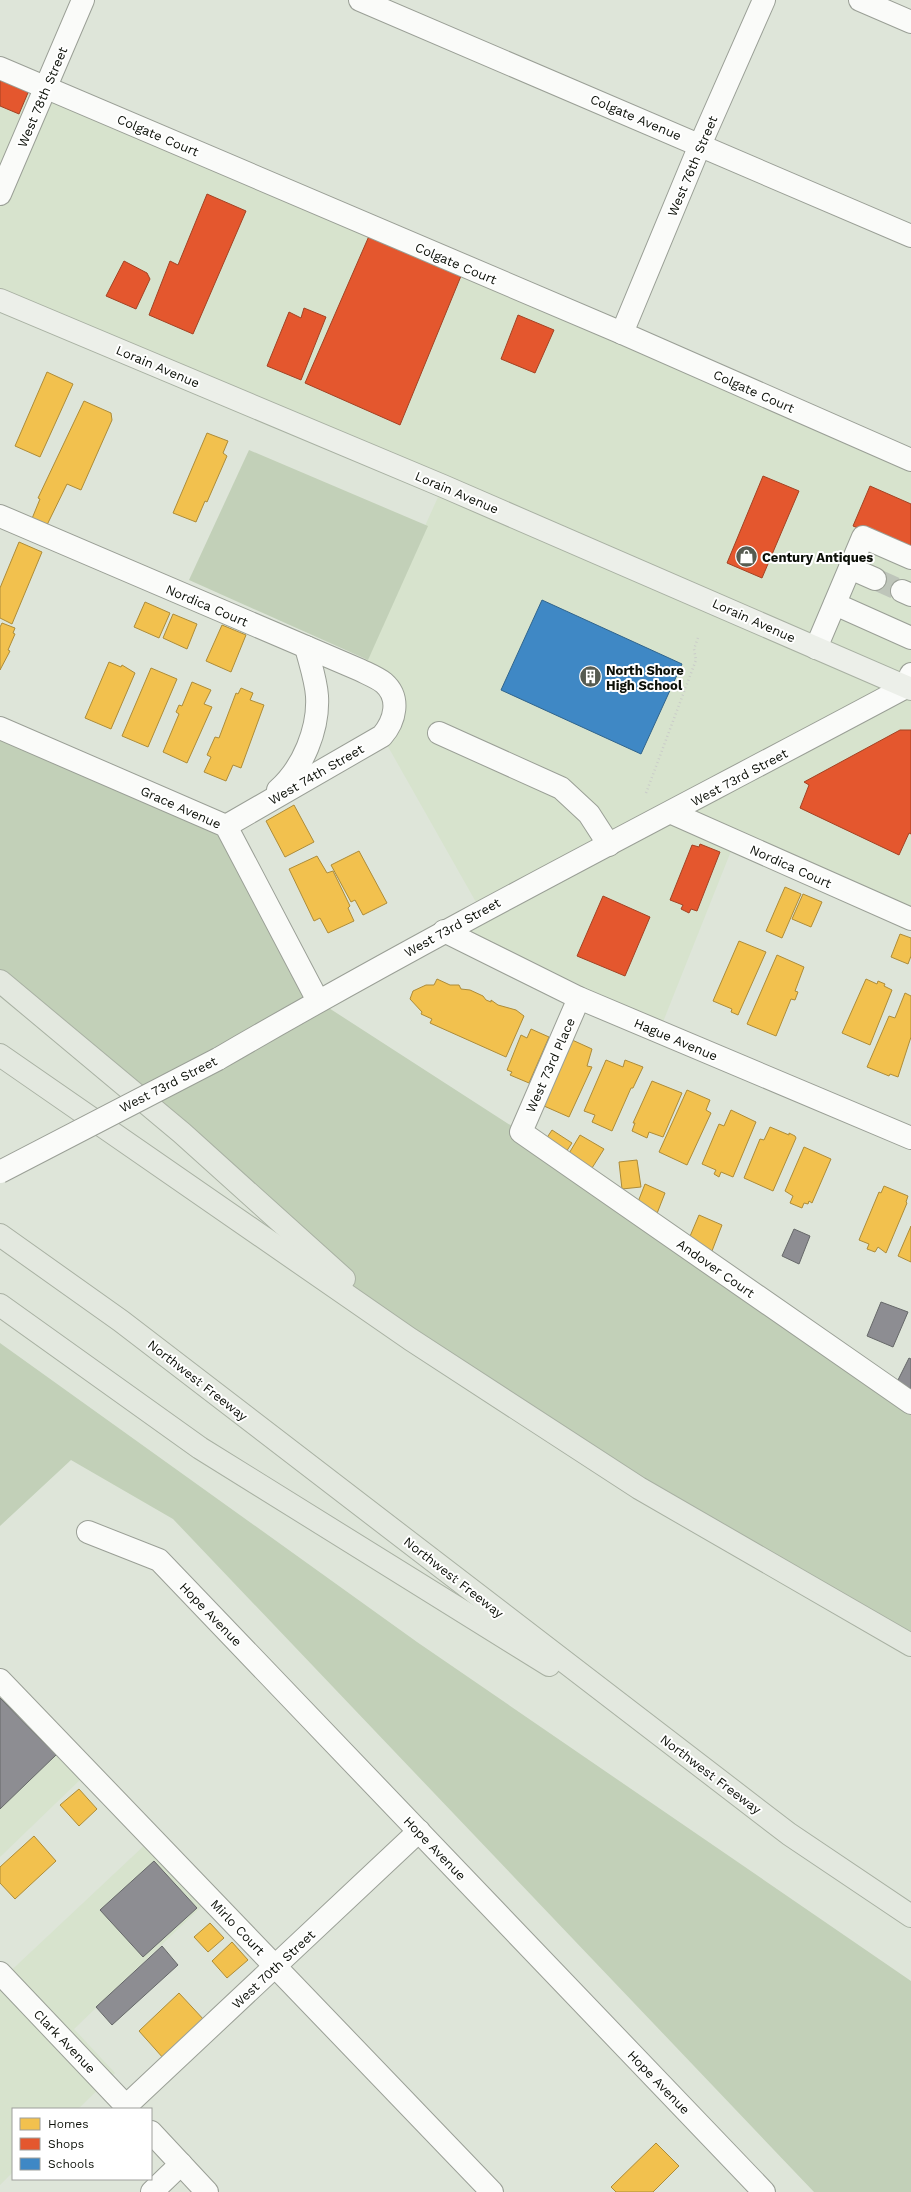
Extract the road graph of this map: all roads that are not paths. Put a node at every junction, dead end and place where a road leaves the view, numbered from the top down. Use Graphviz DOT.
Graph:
graph roads {
  1 [pos="83,0"];
  2 [pos="360,0"];
  3 [pos="764,0"];
  4 [pos="860,0"];
  5 [pos="911,22"];
  6 [pos="0,68"];
  7 [pos="47,88"];
  8 [pos="700,145"];
  9 [pos="0,194"];
  10 [pos="911,236"];
  11 [pos="0,300"];
  12 [pos="622,333"];
  13 [pos="911,460"];
  14 [pos="0,516"];
  15 [pos="911,558"];
  16 [pos="850,568"];
  17 [pos="875,579"];
  18 [pos="834,604"];
  19 [pos="911,638"];
  20 [pos="306,647"];
  21 [pos="816,648"];
  22 [pos="909,683"];
  23 [pos="394,712"];
  24 [pos="0,728"];
  25 [pos="439,733"];
  26 [pos="257,809"];
  27 [pos="672,813"];
  28 [pos="226,826"];
  29 [pos="609,845"];
  30 [pos="911,918"];
  31 [pos="444,931"];
  32 [pos="0,981"];
  33 [pos="579,998"];
  34 [pos="318,1001"];
  35 [pos="0,1055"];
  36 [pos="521,1132"];
  37 [pos="911,1138"];
  38 [pos="0,1172"];
  39 [pos="0,1235"];
  40 [pos="0,1305"];
  41 [pos="410,1339"];
  42 [pos="911,1403"];
  43 [pos="88,1532"];
  44 [pos="911,1645"];
  45 [pos="0,1680"];
  46 [pos="657,1733"];
  47 [pos="419,1831"];
  48 [pos="911,1916"];
  49 [pos="276,1967"];
  50 [pos="0,1974"];
  51 [pos="128,2108"];
  52 [pos="152,2133"];
  53 [pos="181,2164"];
  54 [pos="152,2192"];
  55 [pos="208,2192"];
  56 [pos="492,2192"];
  57 [pos="764,2192"];
  1 -- 7 [label="street, West 78th Street"];
  2 -- 8 [label="street, Colgate Avenue"];
  3 -- 8 [label="street, West 76th Street"];
  4 -- 5 [label="street"];
  6 -- 7 [label="street, Colgate Court"];
  7 -- 9 [label="street, West 78th Street"];
  7 -- 12 [label="street, Colgate Court"];
  8 -- 10 [label="street, Colgate Avenue"];
  8 -- 12 [label="street, West 76th Street"];
  11 -- 21 [label="main road, Lorain Avenue"];
  12 -- 13 [label="street, Colgate Court"];
  14 -- 20 [label="street, Nordica Court"];
  15 -- 16 [label="street"];
  16 -- 17 [label="street"];
  16 -- 18 [label="street"];
  18 -- 19 [label="street"];
  18 -- 21 [label="street"];
  20 -- 23 [label="street, Nordica Court"];
  20 -- 26 [label="street"];
  21 -- 22 [label="main road, Lorain Avenue"];
  22 -- 27 [label="street, West 73rd Street"];
  23 -- 26 [label="street, West 74th Street"];
  24 -- 28 [label="street, Grace Avenue"];
  25 -- 29 [label="street"];
  26 -- 28 [label="street, West 74th Street"];
  27 -- 29 [label="street, West 73rd Street"];
  27 -- 30 [label="street, Nordica Court"];
  28 -- 34 [label="street, Grace Avenue"];
  29 -- 31 [label="street, West 73rd Street"];
  31 -- 33 [label="street, Hague Avenue"];
  31 -- 34 [label="street, West 73rd Street"];
  32 -- 41 [label="highway"];
  33 -- 36 [label="street, West 73rd Place"];
  33 -- 37 [label="street, Hague Avenue"];
  34 -- 38 [label="street, West 73rd Street, bridge"];
  35 -- 41 [label="highway"];
  36 -- 42 [label="street, Andover Court"];
  39 -- 46 [label="highway, Northwest Freeway"];
  40 -- 46 [label="highway"];
  41 -- 44 [label="highway"];
  43 -- 47 [label="street, Hope Avenue"];
  45 -- 49 [label="street, Mirlo Court"];
  46 -- 48 [label="highway, Northwest Freeway"];
  47 -- 49 [label="street, West 70th Street"];
  47 -- 57 [label="street, Hope Avenue"];
  49 -- 51 [label="street, West 70th Street"];
  49 -- 56 [label="street, Mirlo Court"];
  50 -- 51 [label="street, Clark Avenue"];
  52 -- 53 [label="street"];
  53 -- 54 [label="street"];
  53 -- 55 [label="street"];
}
